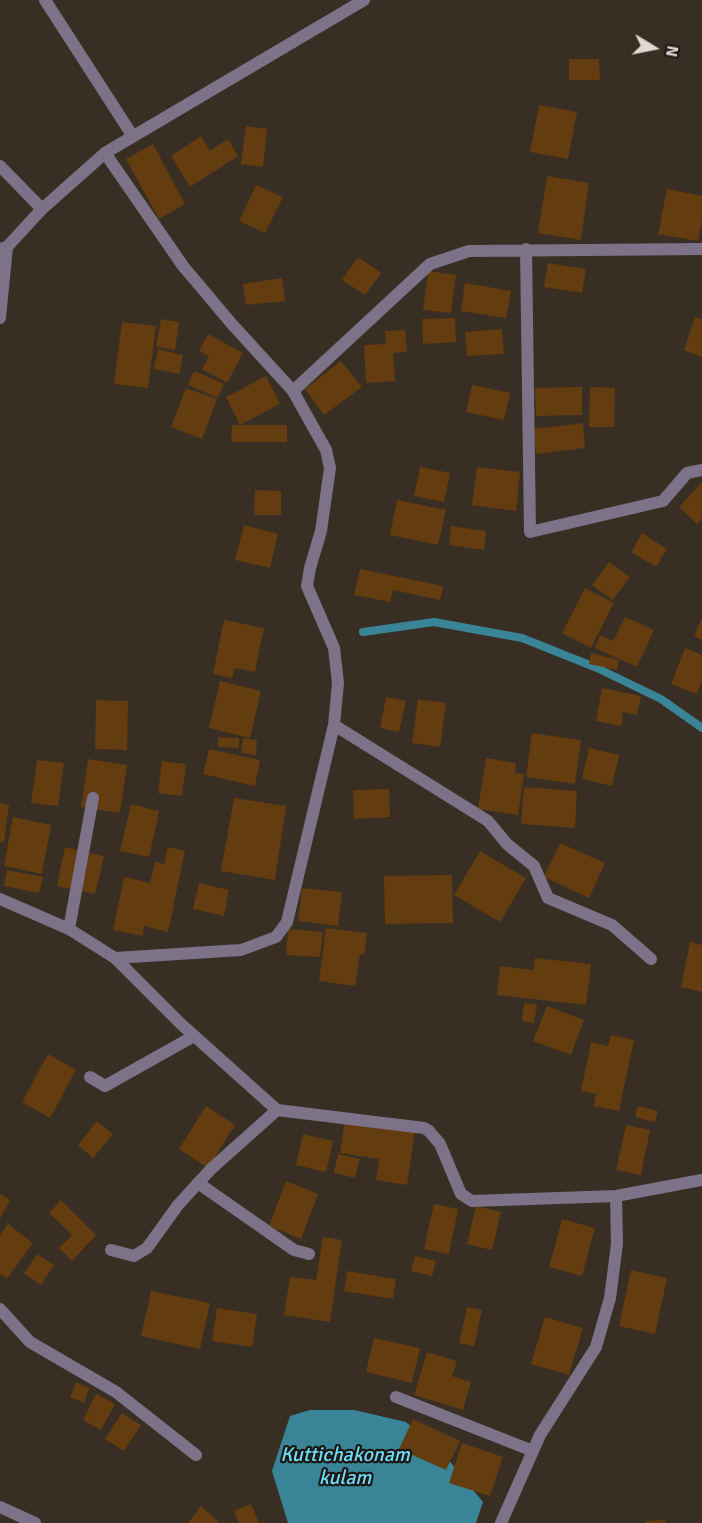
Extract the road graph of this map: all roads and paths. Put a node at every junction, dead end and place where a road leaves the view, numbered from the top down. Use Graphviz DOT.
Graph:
graph roads {
  1 [pos="45,0"];
  2 [pos="364,0"];
  3 [pos="132,135"];
  4 [pos="105,153"];
  5 [pos="0,166"];
  6 [pos="42,209"];
  7 [pos="4,248"];
  8 [pos="526,249"];
  9 [pos="702,249"];
  10 [pos="0,318"];
  11 [pos="293,391"];
  12 [pos="702,470"];
  13 [pos="334,725"];
  14 [pos="93,798"];
  15 [pos="0,900"];
  16 [pos="69,929"];
  17 [pos="115,958"];
  18 [pos="651,959"];
  19 [pos="194,1036"];
  20 [pos="90,1077"];
  21 [pos="277,1110"];
  22 [pos="702,1180"];
  23 [pos="198,1182"];
  24 [pos="616,1196"];
  25 [pos="111,1250"];
  26 [pos="309,1254"];
  27 [pos="0,1309"];
  28 [pos="396,1397"];
  29 [pos="533,1451"];
  30 [pos="196,1455"];
  31 [pos="0,1507"];
  32 [pos="35,1523"];
  33 [pos="501,1523"];
  1 -- 3 [label="street"];
  2 -- 3 [label="street"];
  3 -- 4 [label="street"];
  4 -- 6 [label="street"];
  4 -- 11 [label="street"];
  5 -- 6 [label="street"];
  6 -- 7 [label="street"];
  7 -- 10 [label="street"];
  8 -- 9 [label="street"];
  8 -- 11 [label="street"];
  8 -- 12 [label="street"];
  11 -- 13 [label="street"];
  13 -- 17 [label="street"];
  13 -- 18 [label="street"];
  14 -- 16 [label="street"];
  15 -- 16 [label="street"];
  16 -- 17 [label="street"];
  17 -- 19 [label="street"];
  19 -- 20 [label="street"];
  19 -- 21 [label="street"];
  21 -- 23 [label="street"];
  21 -- 24 [label="street"];
  22 -- 24 [label="street"];
  23 -- 25 [label="street"];
  23 -- 26 [label="street"];
  24 -- 29 [label="street"];
  27 -- 30 [label="street"];
  28 -- 29 [label="street"];
  29 -- 33 [label="street"];
  31 -- 32 [label="street"];
}
